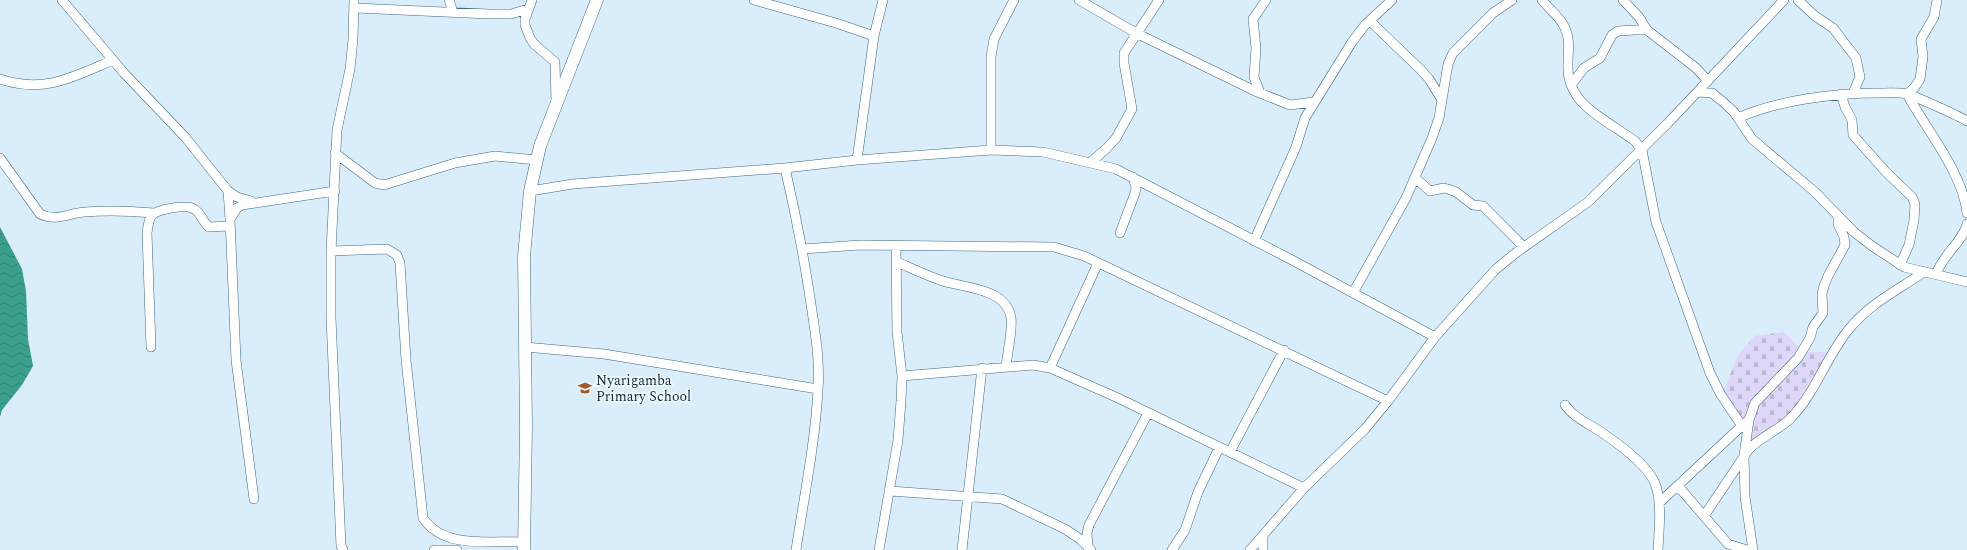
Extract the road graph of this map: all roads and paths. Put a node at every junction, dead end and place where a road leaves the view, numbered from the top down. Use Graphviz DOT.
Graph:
graph roads {
  1 [pos="62,0"];
  2 [pos="449,0"];
  3 [pos="532,0"];
  4 [pos="597,0"];
  5 [pos="754,0"];
  6 [pos="883,0"];
  7 [pos="1014,0"];
  8 [pos="1080,0"];
  9 [pos="1159,0"];
  10 [pos="1266,0"];
  11 [pos="1392,0"];
  12 [pos="1512,0"];
  13 [pos="1537,0"];
  14 [pos="1542,0"];
  15 [pos="1623,0"];
  16 [pos="1784,0"];
  17 [pos="1798,0"];
  18 [pos="1938,0"];
  19 [pos="355,4"];
  20 [pos="1774,4"];
  21 [pos="1548,7"];
  22 [pos="528,9"];
  23 [pos="453,12"];
  24 [pos="1370,21"];
  25 [pos="1647,30"];
  26 [pos="1138,34"];
  27 [pos="874,36"];
  28 [pos="113,60"];
  29 [pos="0,79"];
  30 [pos="1708,81"];
  31 [pos="1571,85"];
  32 [pos="1698,92"];
  33 [pos="1260,93"];
  34 [pos="1853,93"];
  35 [pos="1841,94"];
  36 [pos="1907,94"];
  37 [pos="1442,100"];
  38 [pos="556,102"];
  39 [pos="1314,102"];
  40 [pos="1738,118"];
  41 [pos="1966,119"];
  42 [pos="991,150"];
  43 [pos="1642,150"];
  44 [pos="335,153"];
  45 [pos="0,158"];
  46 [pos="537,160"];
  47 [pos="857,160"];
  48 [pos="1091,162"];
  49 [pos="785,168"];
  50 [pos="1133,177"];
  51 [pos="1415,178"];
  52 [pos="228,191"];
  53 [pos="530,191"];
  54 [pos="335,192"];
  55 [pos="256,202"];
  56 [pos="154,213"];
  57 [pos="1967,213"];
  58 [pos="1838,216"];
  59 [pos="229,222"];
  60 [pos="1967,224"];
  61 [pos="1120,233"];
  62 [pos="1254,241"];
  63 [pos="896,246"];
  64 [pos="1524,247"];
  65 [pos="803,249"];
  66 [pos="331,250"];
  67 [pos="897,262"];
  68 [pos="1098,263"];
  69 [pos="1900,265"];
  70 [pos="1924,272"];
  71 [pos="1936,274"];
  72 [pos="1967,282"];
  73 [pos="1353,293"];
  74 [pos="1435,337"];
  75 [pos="151,347"];
  76 [pos="525,347"];
  77 [pos="1284,350"];
  78 [pos="1006,367"];
  79 [pos="982,368"];
  80 [pos="1050,368"];
  81 [pos="902,376"];
  82 [pos="818,389"];
  83 [pos="1388,401"];
  84 [pos="1565,405"];
  85 [pos="1148,413"];
  86 [pos="1749,420"];
  87 [pos="1742,426"];
  88 [pos="1219,448"];
  89 [pos="1230,452"];
  90 [pos="1744,455"];
  91 [pos="1678,486"];
  92 [pos="1304,488"];
  93 [pos="890,491"];
  94 [pos="967,497"];
  95 [pos="254,499"];
  96 [pos="1659,503"];
  97 [pos="1704,516"];
  98 [pos="1088,529"];
  99 [pos="1072,533"];
  100 [pos="1263,536"];
  101 [pos="523,546"];
  102 [pos="1089,548"];
  103 [pos="344,550"];
  104 [pos="434,550"];
  105 [pos="457,550"];
  106 [pos="796,550"];
  107 [pos="879,550"];
  108 [pos="962,550"];
  109 [pos="1172,550"];
  110 [pos="1250,550"];
  111 [pos="1263,550"];
  112 [pos="1658,550"];
  113 [pos="1747,550"];
  114 [pos="1753,550"];
  1 -- 28 [label="street"];
  2 -- 23 [label="street"];
  3 -- 22 [label="street"];
  4 -- 38 [label="street"];
  5 -- 27 [label="street"];
  6 -- 27 [label="street"];
  7 -- 42 [label="street"];
  8 -- 26 [label="street"];
  9 -- 26 [label="street"];
  10 -- 33 [label="street"];
  11 -- 24 [label="street"];
  12 -- 37 [label="street"];
  13 -- 21 [label="street"];
  14 -- 21 [label="street"];
  15 -- 25 [label="street"];
  16 -- 20 [label="street"];
  17 -- 34 [label="street"];
  18 -- 36 [label="street"];
  19 -- 23 [label="street"];
  19 -- 44 [label="street"];
  20 -- 30 [label="street"];
  21 -- 31 [label="street"];
  22 -- 23 [label="street"];
  22 -- 38 [label="street"];
  24 -- 37 [label="street"];
  24 -- 39 [label="street"];
  25 -- 30 [label="street"];
  25 -- 31 [label="street"];
  26 -- 33 [label="street"];
  26 -- 48 [label="street"];
  27 -- 47 [label="street"];
  28 -- 29 [label="street"];
  28 -- 52 [label="street"];
  30 -- 32 [label="street"];
  31 -- 43 [label="street"];
  32 -- 40 [label="street"];
  32 -- 43 [label="street"];
  33 -- 39 [label="street"];
  34 -- 35 [label="street"];
  34 -- 36 [label="street"];
  35 -- 40 [label="street"];
  35 -- 69 [label="street"];
  36 -- 41 [label="street"];
  36 -- 57 [label="street"];
  37 -- 51 [label="street"];
  38 -- 46 [label="street"];
  39 -- 62 [label="street"];
  40 -- 58 [label="street"];
  42 -- 47 [label="street"];
  42 -- 48 [label="street"];
  43 -- 64 [label="street"];
  43 -- 87 [label="street"];
  44 -- 46 [label="street"];
  44 -- 54 [label="street"];
  45 -- 56 [label="street"];
  46 -- 53 [label="street"];
  47 -- 49 [label="street"];
  48 -- 50 [label="street"];
  49 -- 53 [label="street"];
  49 -- 65 [label="street"];
  50 -- 61 [label="street"];
  50 -- 62 [label="street"];
  51 -- 64 [label="street"];
  51 -- 73 [label="street"];
  52 -- 55 [label="street"];
  52 -- 59 [label="street"];
  53 -- 76 [label="street"];
  54 -- 55 [label="street"];
  54 -- 66 [label="street"];
  55 -- 59 [label="street"];
  56 -- 59 [label="street"];
  56 -- 75 [label="street"];
  58 -- 69 [label="street"];
  58 -- 86 [label="street"];
  59 -- 95 [label="street"];
  60 -- 71 [label="street"];
  62 -- 73 [label="street"];
  63 -- 65 [label="street"];
  63 -- 67 [label="street"];
  63 -- 68 [label="street"];
  64 -- 74 [label="street"];
  65 -- 82 [label="street"];
  66 -- 101 [label="street"];
  66 -- 103 [label="street"];
  67 -- 78 [label="street"];
  67 -- 81 [label="street"];
  68 -- 77 [label="street"];
  68 -- 80 [label="street"];
  69 -- 70 [label="street"];
  70 -- 71 [label="street"];
  70 -- 90 [label="street"];
  71 -- 72 [label="street"];
  73 -- 74 [label="street"];
  74 -- 83 [label="street"];
  76 -- 82 [label="street"];
  76 -- 101 [label="street"];
  77 -- 83 [label="street"];
  77 -- 89 [label="street"];
  78 -- 79 [label="street"];
  78 -- 80 [label="street"];
  79 -- 81 [label="street"];
  79 -- 94 [label="street"];
  80 -- 85 [label="street"];
  81 -- 93 [label="street"];
  82 -- 106 [label="street"];
  83 -- 92 [label="street"];
  84 -- 96 [label="street"];
  85 -- 88 [label="street"];
  85 -- 98 [label="street"];
  86 -- 87 [label="street"];
  86 -- 90 [label="street"];
  87 -- 91 [label="street"];
  88 -- 89 [label="street"];
  88 -- 109 [label="street"];
  89 -- 92 [label="street"];
  90 -- 97 [label="street"];
  90 -- 114 [label="street"];
  91 -- 96 [label="street"];
  91 -- 97 [label="street"];
  92 -- 100 [label="street"];
  93 -- 94 [label="street"];
  93 -- 107 [label="street"];
  94 -- 99 [label="street"];
  94 -- 108 [label="street"];
  96 -- 112 [label="street"];
  97 -- 113 [label="street"];
  98 -- 99 [label="street"];
  98 -- 102 [label="street"];
  99 -- 102 [label="street"];
  100 -- 110 [label="street"];
  100 -- 111 [label="street"];
  104 -- 105 [label="street"];
}
